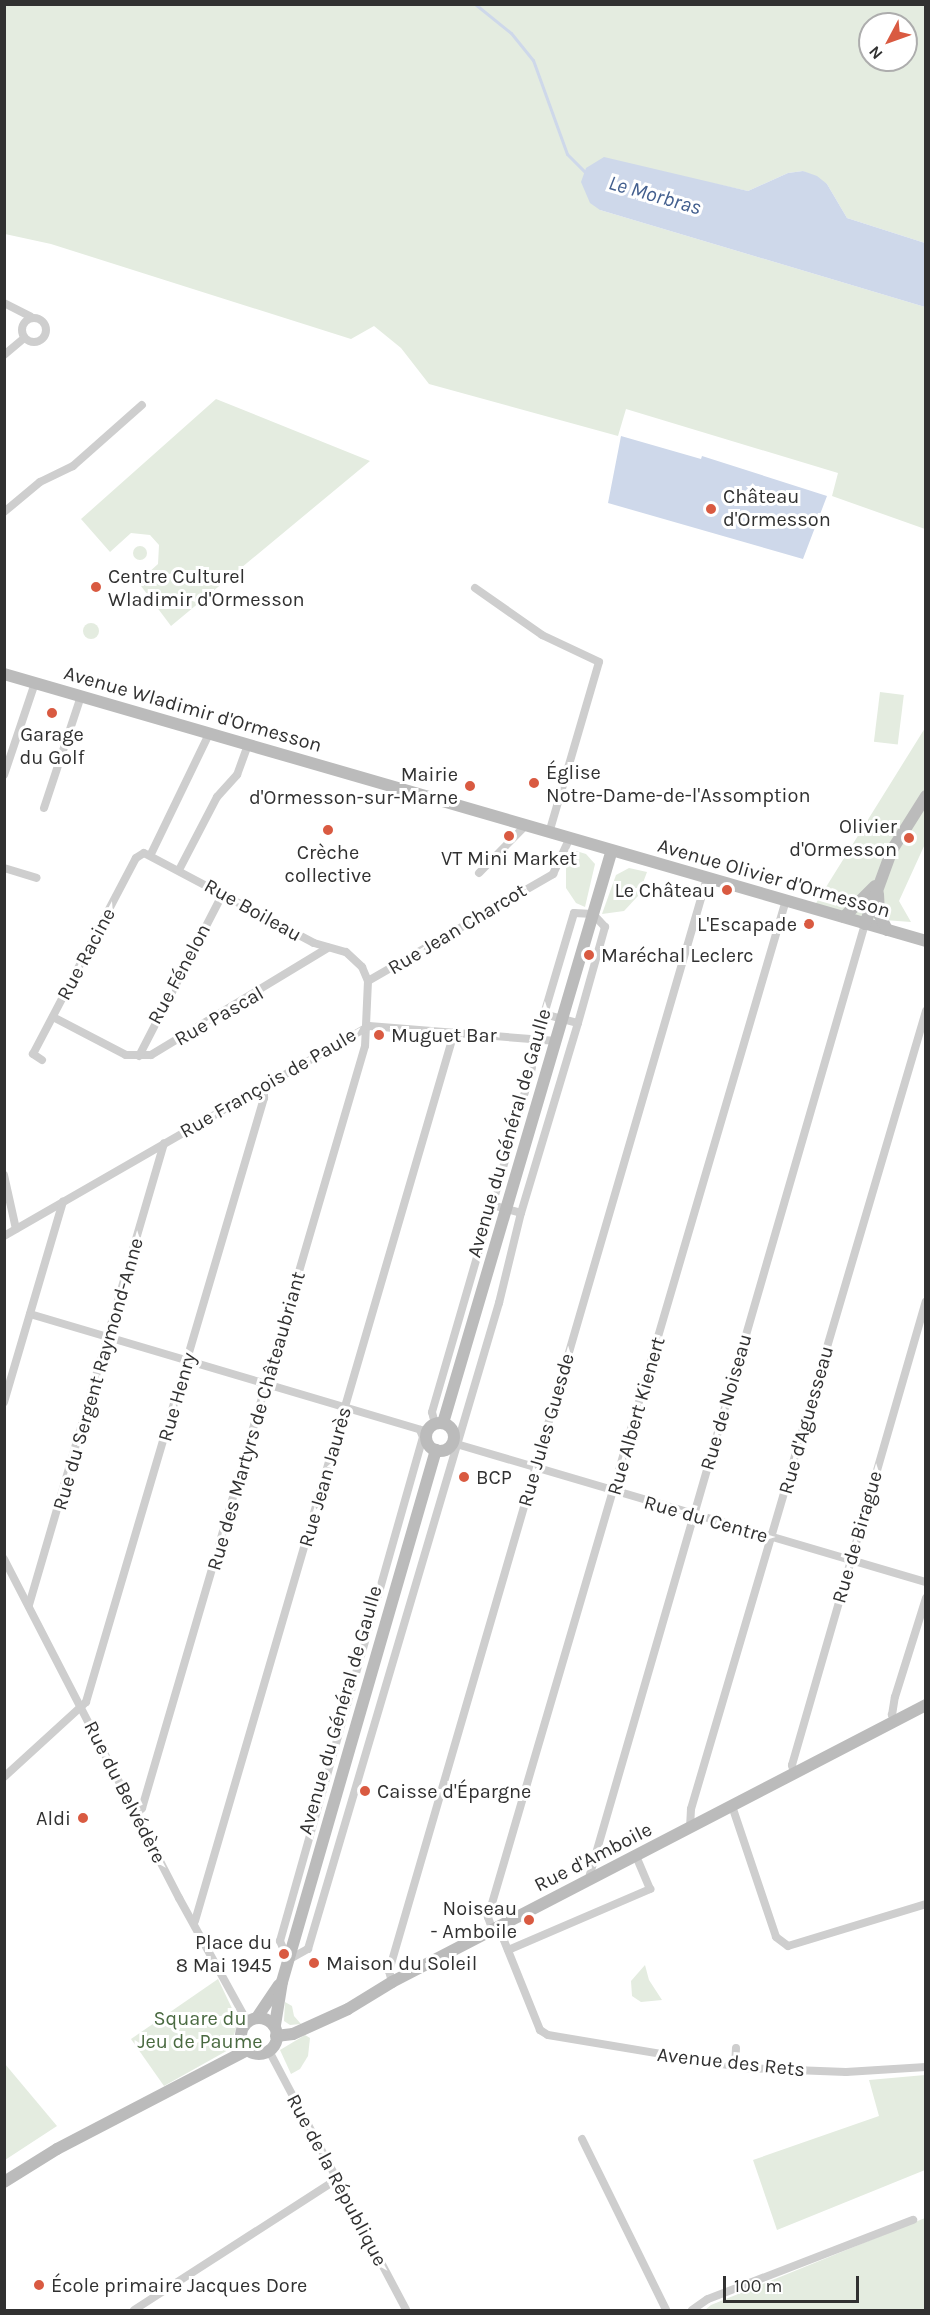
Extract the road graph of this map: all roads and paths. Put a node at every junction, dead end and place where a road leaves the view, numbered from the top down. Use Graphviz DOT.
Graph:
graph roads {
  1 [pos="4,303"];
  2 [pos="31,317"];
  3 [pos="24,338"];
  4 [pos="4,354"];
  5 [pos="142,405"];
  6 [pos="4,512"];
  7 [pos="475,588"];
  8 [pos="4,674"];
  9 [pos="35,683"];
  10 [pos="81,696"];
  11 [pos="209,734"];
  12 [pos="248,745"];
  13 [pos="8,756"];
  14 [pos="5,772"];
  15 [pos="926,796"];
  16 [pos="44,808"];
  17 [pos="525,826"];
  18 [pos="549,833"];
  19 [pos="569,839"];
  20 [pos="611,853"];
  21 [pos="151,854"];
  22 [pos="4,868"];
  23 [pos="179,870"];
  24 [pos="479,873"];
  25 [pos="36,878"];
  26 [pos="707,878"];
  27 [pos="878,883"];
  28 [pos="223,893"];
  29 [pos="786,900"];
  30 [pos="593,914"];
  31 [pos="843,917"];
  32 [pos="865,924"];
  33 [pos="887,930"];
  34 [pos="926,941"];
  35 [pos="328,948"];
  36 [pos="368,981"];
  37 [pos="926,1011"];
  38 [pos="53,1017"];
  39 [pos="562,1020"];
  40 [pos="578,1023"];
  41 [pos="369,1026"];
  42 [pos="454,1033"];
  43 [pos="556,1041"];
  44 [pos="139,1056"];
  45 [pos="42,1060"];
  46 [pos="532,1068"];
  47 [pos="264,1086"];
  48 [pos="522,1101"];
  49 [pos="538,1106"];
  50 [pos="552,1110"];
  51 [pos="164,1143"];
  52 [pos="4,1175"];
  53 [pos="63,1202"];
  54 [pos="492,1205"];
  55 [pos="507,1209"];
  56 [pos="521,1213"];
  57 [pos="16,1229"];
  58 [pos="4,1236"];
  59 [pos="926,1302"];
  60 [pos="30,1314"];
  61 [pos="108,1338"];
  62 [pos="186,1363"];
  63 [pos="266,1387"];
  64 [pos="4,1402"];
  65 [pos="346,1409"];
  66 [pos="432,1427"];
  67 [pos="454,1444"];
  68 [pos="436,1450"];
  69 [pos="535,1469"];
  70 [pos="614,1492"];
  71 [pos="693,1515"];
  72 [pos="772,1537"];
  73 [pos="4,1559"];
  74 [pos="850,1560"];
  75 [pos="926,1582"];
  76 [pos="926,1598"];
  77 [pos="29,1605"];
  78 [pos="926,1705"];
  79 [pos="82,1707"];
  80 [pos="895,1721"];
  81 [pos="794,1773"];
  82 [pos="4,1777"];
  83 [pos="732,1806"];
  84 [pos="137,1814"];
  85 [pos="690,1828"];
  86 [pos="636,1856"];
  87 [pos="588,1881"];
  88 [pos="926,1904"];
  89 [pos="195,1921"];
  90 [pos="496,1929"];
  91 [pos="508,1950"];
  92 [pos="288,1960"];
  93 [pos="282,1982"];
  94 [pos="392,1982"];
  95 [pos="253,2020"];
  96 [pos="276,2030"];
  97 [pos="736,2048"];
  98 [pos="268,2049"];
  99 [pos="245,2051"];
  100 [pos="735,2067"];
  101 [pos="926,2067"];
  102 [pos="582,2139"];
  103 [pos="337,2179"];
  104 [pos="4,2182"];
  105 [pos="913,2220"];
  106 [pos="134,2310"];
  107 [pos="406,2310"];
  108 [pos="666,2310"];
  109 [pos="692,2310"];
  1 -- 2 [label="street"];
  2 -- 3 [label="street"];
  2 -- 3 [label="street"];
  3 -- 4 [label="street"];
  5 -- 6 [label="street"];
  7 -- 18 [label="street"];
  8 -- 9 [label="street, Avenue Wladimir d'Ormesson"];
  9 -- 10 [label="street, Avenue Wladimir d'Ormesson"];
  9 -- 13 [label="street"];
  10 -- 11 [label="street, Avenue Wladimir d'Ormesson"];
  10 -- 16 [label="street"];
  11 -- 12 [label="street, Avenue Wladimir d'Ormesson"];
  11 -- 21 [label="street, Rue Racine"];
  12 -- 17 [label="street, Avenue Wladimir d'Ormesson"];
  12 -- 23 [label="street"];
  13 -- 14 [label="street"];
  15 -- 27 [label="street"];
  17 -- 18 [label="street, Avenue Wladimir d'Ormesson"];
  17 -- 24 [label="street"];
  18 -- 19 [label="street, Avenue Wladimir d'Ormesson"];
  19 -- 20 [label="street, Avenue Wladimir d'Ormesson"];
  19 -- 36 [label="street, Rue Jean Charcot"];
  20 -- 26 [label="street, Avenue Olivier d'Ormesson"];
  20 -- 30 [label="street, Avenue du Général de Gaulle"];
  21 -- 23 [label="street"];
  21 -- 38 [label="street, Rue Racine"];
  22 -- 25 [label="street"];
  23 -- 28 [label="street, Rue Boileau"];
  26 -- 29 [label="street, Avenue Olivier d'Ormesson"];
  26 -- 69 [label="street, Rue Jules Guesde"];
  27 -- 31 [label="street"];
  27 -- 32 [label="street"];
  27 -- 33 [label="street"];
  28 -- 35 [label="street, Rue Boileau"];
  28 -- 44 [label="street, Rue Fénelon"];
  29 -- 31 [label="street, Avenue Olivier d'Ormesson"];
  29 -- 70 [label="street, Rue Albert Kienert"];
  30 -- 39 [label="street, Avenue du Général de Gaulle"];
  30 -- 39 [label="street"];
  30 -- 40 [label="street"];
  31 -- 32 [label="street, Avenue Olivier d'Ormesson"];
  32 -- 33 [label="street, Avenue Olivier d'Ormesson"];
  32 -- 71 [label="street, Rue de Noiseau"];
  33 -- 34 [label="street, Avenue Olivier d'Ormesson"];
  35 -- 36 [label="street"];
  35 -- 44 [label="street, Rue Pascal"];
  36 -- 41 [label="street, Rue Jean Charcot"];
  37 -- 72 [label="street, Rue d'Aguesseau"];
  38 -- 44 [label="street"];
  38 -- 45 [label="street, Rue Racine"];
  39 -- 40 [label="street"];
  39 -- 43 [label="street, Avenue du Général de Gaulle"];
  40 -- 50 [label="street"];
  41 -- 42 [label="street, Rue François de Paule"];
  41 -- 47 [label="street, Rue François de Paule"];
  41 -- 63 [label="street, Rue des Martyrs de Châteaubriant"];
  42 -- 43 [label="street, Rue François de Paule"];
  42 -- 65 [label="street, Rue Jean Jaurès"];
  43 -- 49 [label="street, Avenue du Général de Gaulle"];
  46 -- 48 [label="street"];
  47 -- 51 [label="street, Rue François de Paule"];
  47 -- 62 [label="street, Rue Henry"];
  48 -- 49 [label="street"];
  48 -- 54 [label="street"];
  49 -- 50 [label="street"];
  49 -- 55 [label="street, Avenue du Général de Gaulle"];
  50 -- 56 [label="street"];
  51 -- 53 [label="street, Rue François de Paule"];
  51 -- 61 [label="street, Rue du Sergent Raymond-Anne"];
  52 -- 57 [label="street"];
  53 -- 57 [label="street, Rue François de Paule"];
  53 -- 60 [label="street"];
  54 -- 55 [label="street"];
  54 -- 66 [label="street"];
  55 -- 56 [label="street"];
  55 -- 66 [label="street, Avenue du Général de Gaulle"];
  56 -- 67 [label="street"];
  57 -- 58 [label="street, Rue François de Paule"];
  59 -- 74 [label="street, Rue de Birague"];
  60 -- 61 [label="street"];
  60 -- 64 [label="street"];
  61 -- 62 [label="street"];
  61 -- 77 [label="street, Rue du Sergent Raymond-Anne"];
  62 -- 63 [label="street"];
  62 -- 79 [label="street, Rue Henry"];
  63 -- 65 [label="street"];
  63 -- 84 [label="street, Rue des Martyrs de Châteaubriant"];
  65 -- 66 [label="street"];
  65 -- 89 [label="street, Rue Jean Jaurès"];
  66 -- 67 [label="street"];
  66 -- 68 [label="street"];
  66 -- 92 [label="street"];
  67 -- 68 [label="street"];
  67 -- 69 [label="street, Rue du Centre"];
  67 -- 92 [label="street"];
  68 -- 92 [label="street, Avenue du Général de Gaulle"];
  69 -- 70 [label="street, Rue du Centre"];
  69 -- 94 [label="street, Rue Jules Guesde"];
  70 -- 71 [label="street, Rue du Centre"];
  70 -- 90 [label="street, Rue Albert Kienert"];
  71 -- 72 [label="street, Rue du Centre"];
  71 -- 87 [label="street, Rue de Noiseau"];
  72 -- 74 [label="street, Rue du Centre"];
  72 -- 85 [label="street, Rue d'Aguesseau"];
  73 -- 77 [label="street, Rue du Belvédère"];
  74 -- 75 [label="street, Rue du Centre"];
  74 -- 81 [label="street, Rue de Birague"];
  76 -- 80 [label="street"];
  77 -- 79 [label="street, Rue du Belvédère"];
  78 -- 80 [label="street, Rue d'Amboile"];
  79 -- 82 [label="street"];
  79 -- 84 [label="street, Rue du Belvédère"];
  80 -- 81 [label="street, Rue d'Amboile"];
  81 -- 83 [label="street, Rue d'Amboile"];
  83 -- 85 [label="street, Rue d'Amboile"];
  83 -- 88 [label="street"];
  84 -- 89 [label="street, Rue du Belvédère"];
  85 -- 86 [label="street, Rue d'Amboile"];
  86 -- 87 [label="street, Rue d'Amboile"];
  86 -- 91 [label="street"];
  87 -- 90 [label="street, Rue d'Amboile"];
  89 -- 95 [label="street, Rue du Belvédère"];
  90 -- 91 [label="street"];
  90 -- 94 [label="street, Rue d'Amboile"];
  91 -- 100 [label="street, Avenue des Rets"];
  92 -- 93 [label="street, Avenue du Général de Gaulle"];
  93 -- 95 [label="street, Avenue du Général de Gaulle"];
  93 -- 96 [label="street, Avenue du Général de Gaulle"];
  94 -- 96 [label="street, Rue d'Amboile"];
  95 -- 96 [label="street"];
  95 -- 99 [label="street"];
  96 -- 98 [label="street"];
  97 -- 100 [label="street"];
  98 -- 99 [label="street"];
  98 -- 103 [label="street, Rue de la République"];
  99 -- 104 [label="street"];
  100 -- 101 [label="street, Avenue des Rets"];
  102 -- 108 [label="street"];
  103 -- 106 [label="street"];
  103 -- 107 [label="street, Rue de la République"];
  105 -- 109 [label="street"];
}
